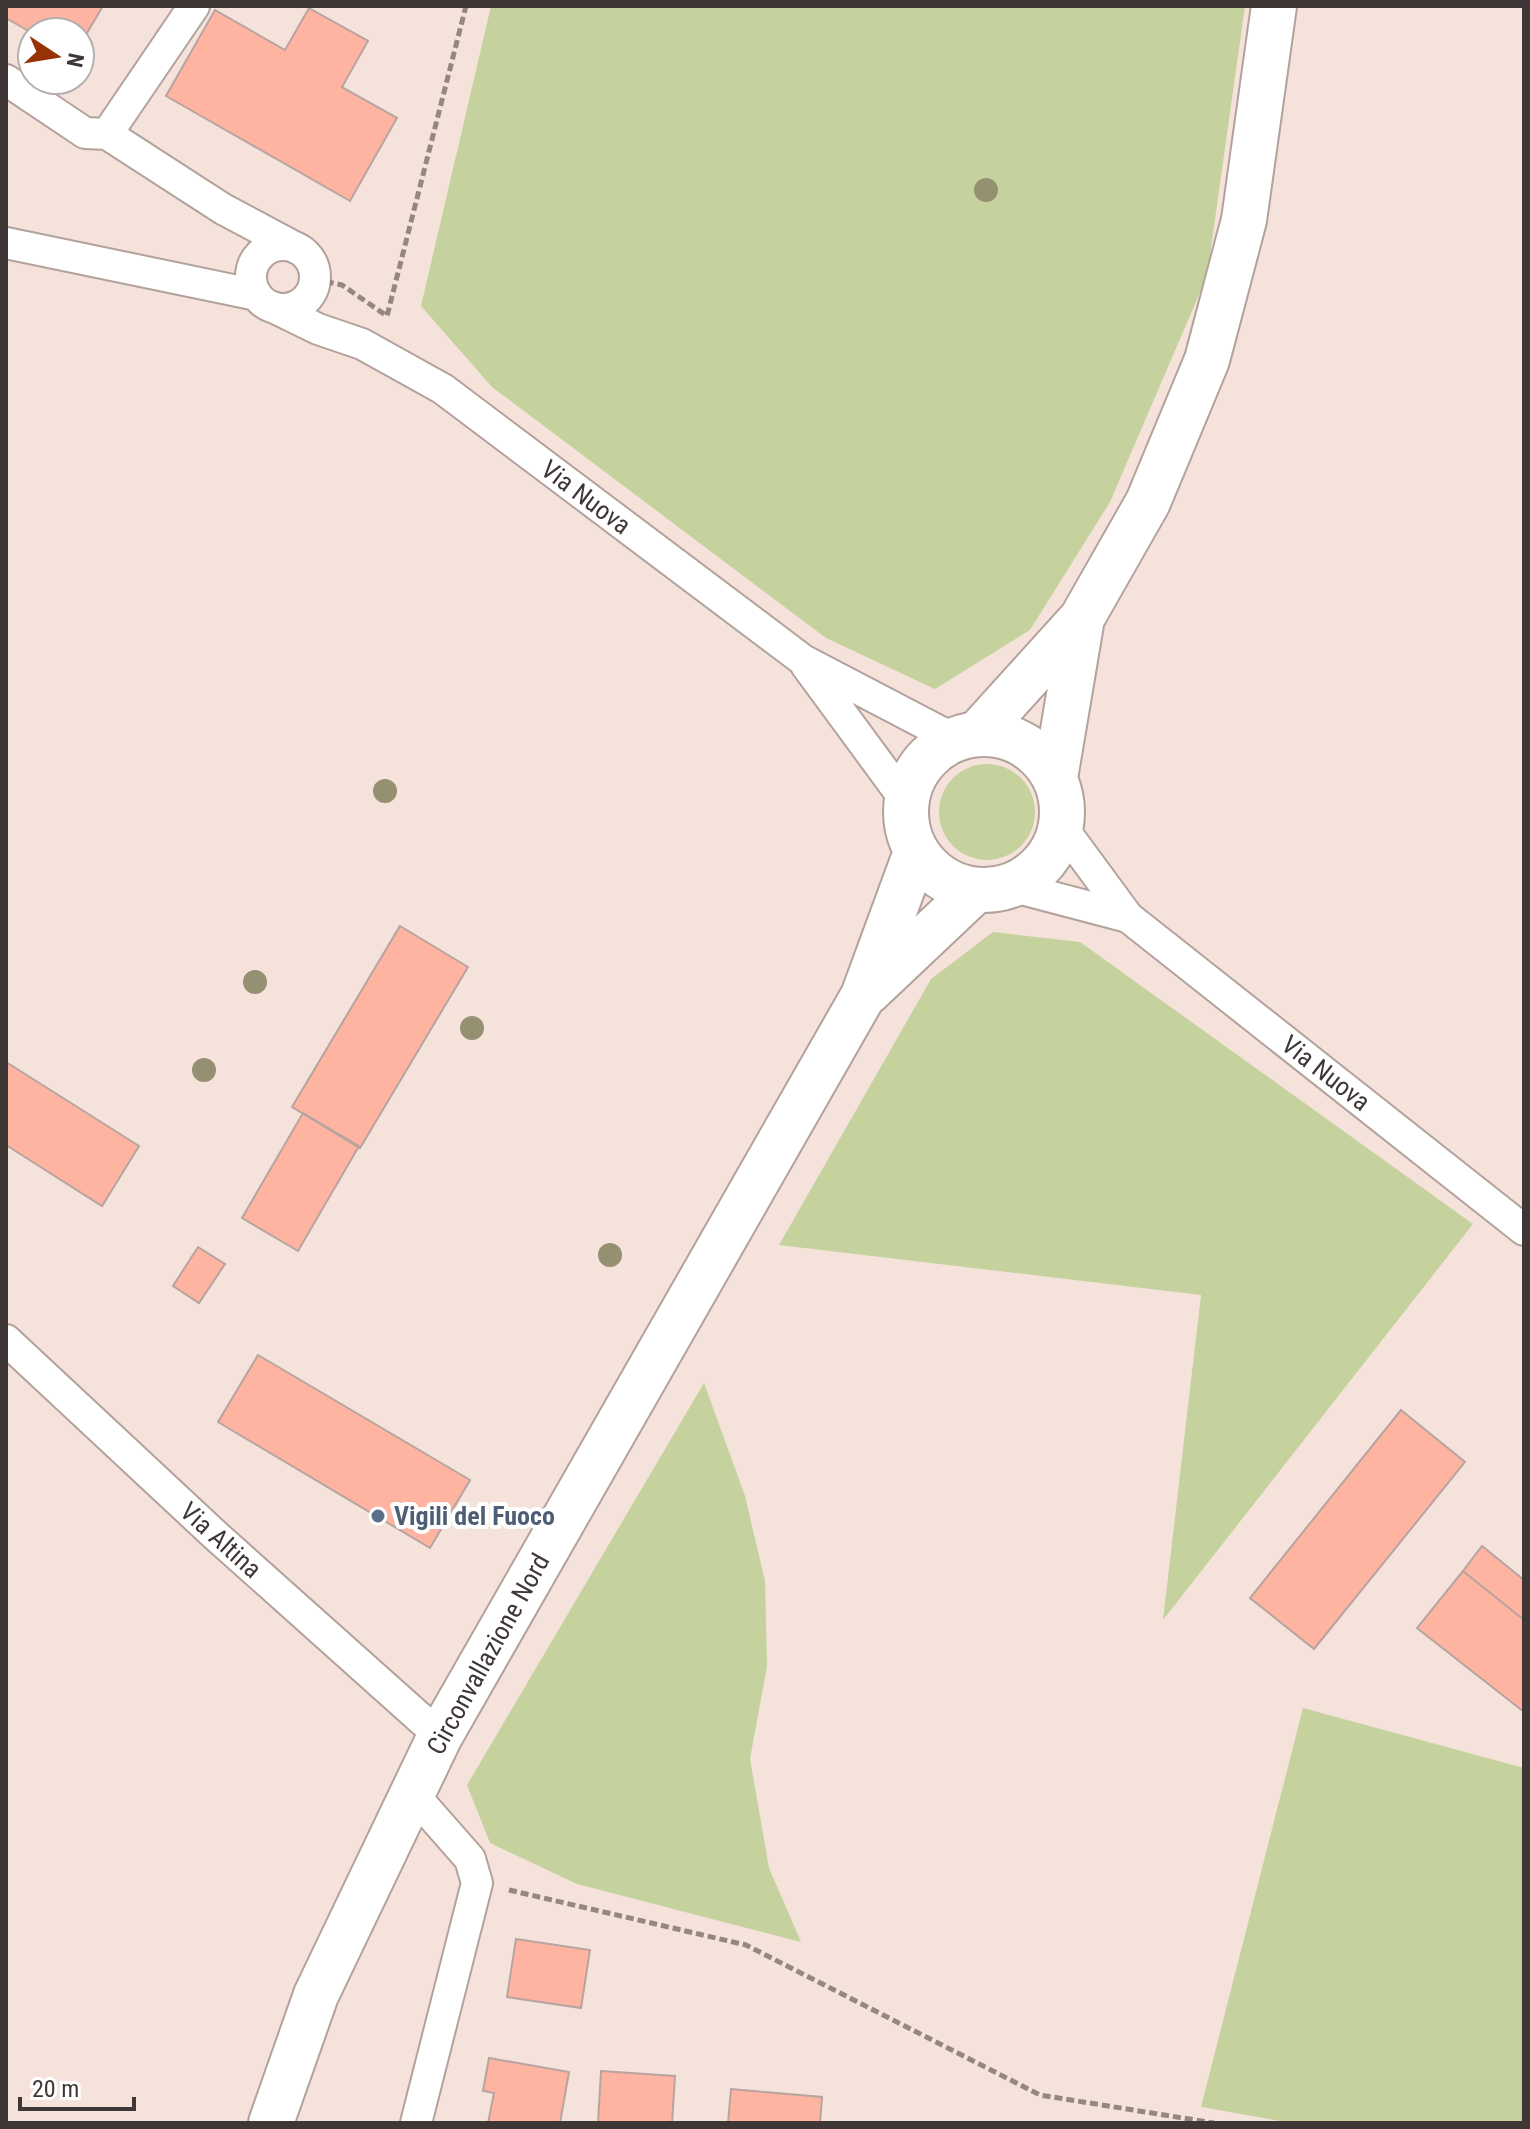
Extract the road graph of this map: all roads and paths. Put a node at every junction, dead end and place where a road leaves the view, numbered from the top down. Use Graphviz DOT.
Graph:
graph roads {
  1 [pos="194,6"];
  2 [pos="466,6"];
  3 [pos="1274,6"];
  4 [pos="6,80"];
  5 [pos="107,134"];
  6 [pos="223,209"];
  7 [pos="6,243"];
  8 [pos="298,249"];
  9 [pos="314,284"];
  10 [pos="261,290"];
  11 [pos="387,316"];
  12 [pos="362,344"];
  13 [pos="1082,618"];
  14 [pos="803,660"];
  15 [pos="966,736"];
  16 [pos="1055,778"];
  17 [pos="906,801"];
  18 [pos="1061,826"];
  19 [pos="916,852"];
  20 [pos="993,888"];
  21 [pos="1128,917"];
  22 [pos="863,996"];
  23 [pos="1524,1230"];
  24 [pos="6,1340"];
  25 [pos="440,1736"];
  26 [pos="412,1793"];
  27 [pos="477,1883"];
  28 [pos="271,2123"];
  29 [pos="416,2123"];
  30 [pos="1214,2123"];
  1 -- 5 [label="street"];
  2 -- 11 [label="path"];
  3 -- 13 [label="street"];
  4 -- 5 [label="street"];
  5 -- 6 [label="street"];
  6 -- 8 [label="street"];
  6 -- 10 [label="street"];
  7 -- 10 [label="street, Via Nuova"];
  8 -- 9 [label="street"];
  8 -- 10 [label="street"];
  9 -- 10 [label="street"];
  9 -- 12 [label="street, Via Nuova"];
  10 -- 12 [label="street, Via Nuova"];
  12 -- 14 [label="street, Via Nuova"];
  13 -- 15 [label="street"];
  13 -- 16 [label="street"];
  14 -- 15 [label="street, Via Nuova"];
  14 -- 17 [label="street, Via Nuova"];
  15 -- 16 [label="street"];
  15 -- 17 [label="street"];
  16 -- 18 [label="street"];
  17 -- 19 [label="street"];
  18 -- 20 [label="street"];
  18 -- 21 [label="street, Via Nuova"];
  19 -- 20 [label="street"];
  19 -- 22 [label="street, Circonvallazione Nord"];
  20 -- 21 [label="street, Via Nuova"];
  20 -- 22 [label="street, Circonvallazione Nord"];
  21 -- 23 [label="street, Via Nuova"];
  22 -- 25 [label="street, Circonvallazione Nord"];
  24 -- 25 [label="street, Via Altina"];
  25 -- 26 [label="street, Circonvallazione Nord"];
  26 -- 27 [label="street"];
  26 -- 28 [label="street, Circonvallazione Nord"];
  27 -- 29 [label="street"];
  27 -- 30 [label="path"];
}
